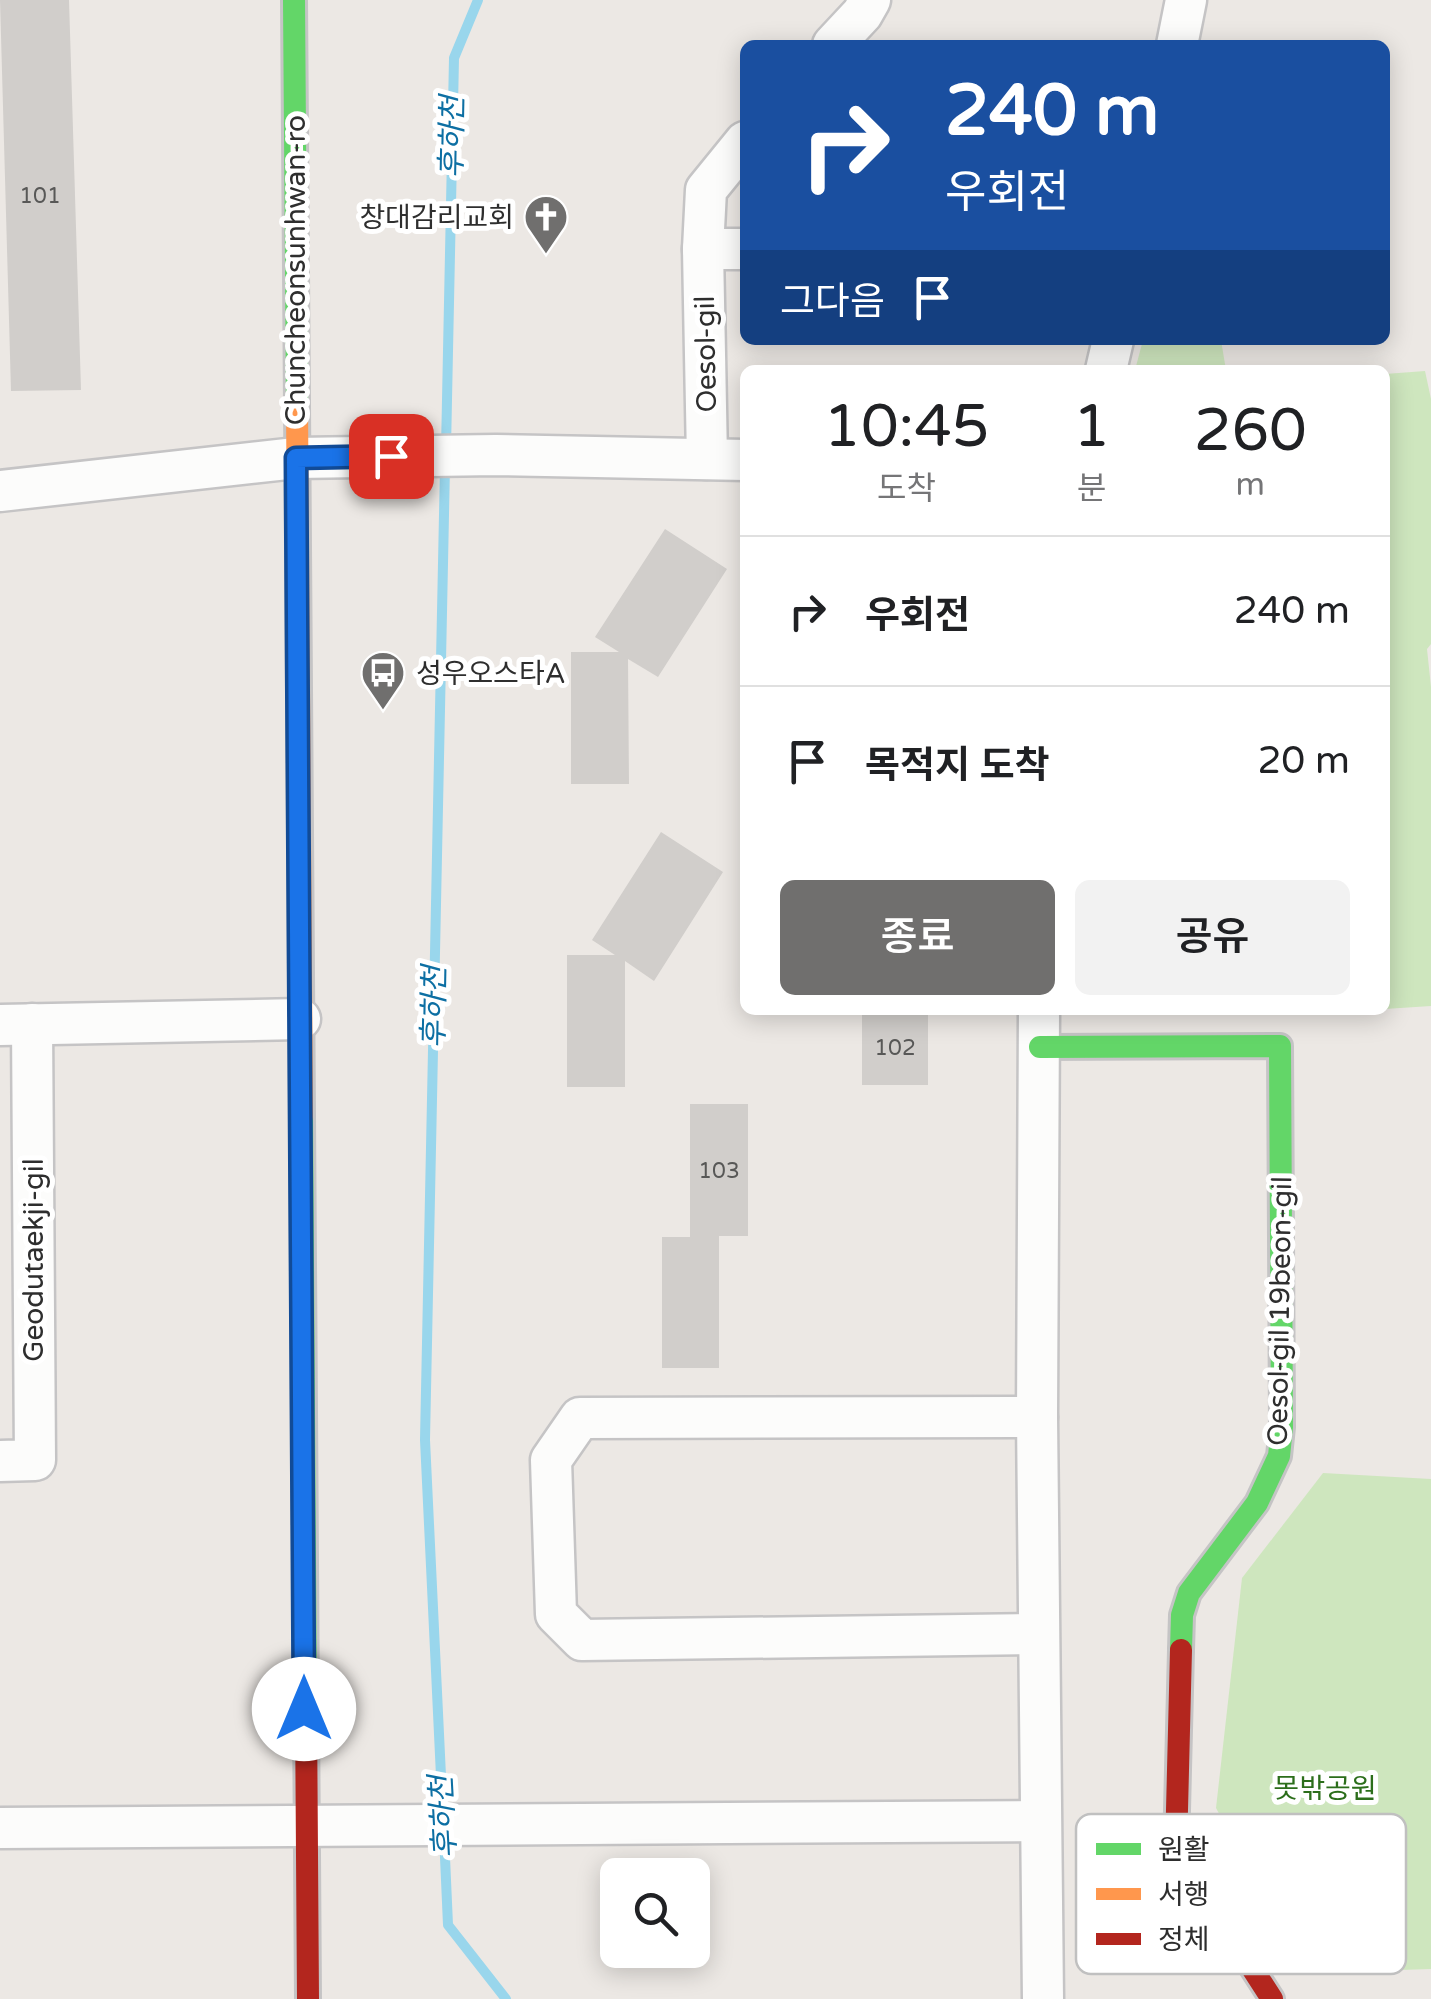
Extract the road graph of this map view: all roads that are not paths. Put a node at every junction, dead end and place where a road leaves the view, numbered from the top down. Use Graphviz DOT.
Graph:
graph roads {
  1 [pos="294,0"];
  2 [pos="870,0"];
  3 [pos="1186,0"];
  4 [pos="838,40"];
  5 [pos="1178,40"];
  6 [pos="740,148"];
  7 [pos="740,249"];
  8 [pos="703,250"];
  9 [pos="296,458"];
  10 [pos="726,460"];
  11 [pos="0,490"];
  12 [pos="300,1019"];
  13 [pos="16,1025"];
  14 [pos="1040,1028"];
  15 [pos="1037,1417"];
  16 [pos="0,1462"];
  17 [pos="1038,1634"];
  18 [pos="1177,1814"];
  19 [pos="1040,1821"];
  20 [pos="305,1824"];
  21 [pos="0,1828"];
  22 [pos="1255,1974"];
  23 [pos="308,1999"];
  24 [pos="1043,1999"];
  25 [pos="1272,1999"];
  1 -- 9 [label="street, Chuncheonsunhwan-ro"];
  2 -- 4 [label="street"];
  3 -- 5 [label="street"];
  6 -- 8 [label="street, Oesol-gil"];
  7 -- 8 [label="street"];
  8 -- 10 [label="street, Oesol-gil"];
  9 -- 10 [label="street"];
  9 -- 11 [label="street"];
  9 -- 12 [label="street, Chuncheonsunhwan-ro"];
  12 -- 13 [label="street"];
  12 -- 20 [label="street, Chuncheonsunhwan-ro"];
  13 -- 16 [label="street, Geodutaekji-gil"];
  14 -- 15 [label="street, Oesol-gil 19beon-gil"];
  14 -- 18 [label="street, Oesol-gil 19beon-gil"];
  15 -- 17 [label="street, Oesol-gil 19beon-gil"];
  15 -- 17 [label="street"];
  17 -- 19 [label="street, Oesol-gil 19beon-gil"];
  19 -- 20 [label="street"];
  19 -- 24 [label="street, Oesol-gil 19beon-gil"];
  20 -- 21 [label="street"];
  20 -- 23 [label="street, Chuncheonsunhwan-ro"];
  22 -- 25 [label="street, Oesol-gil 19beon-gil"];
}
